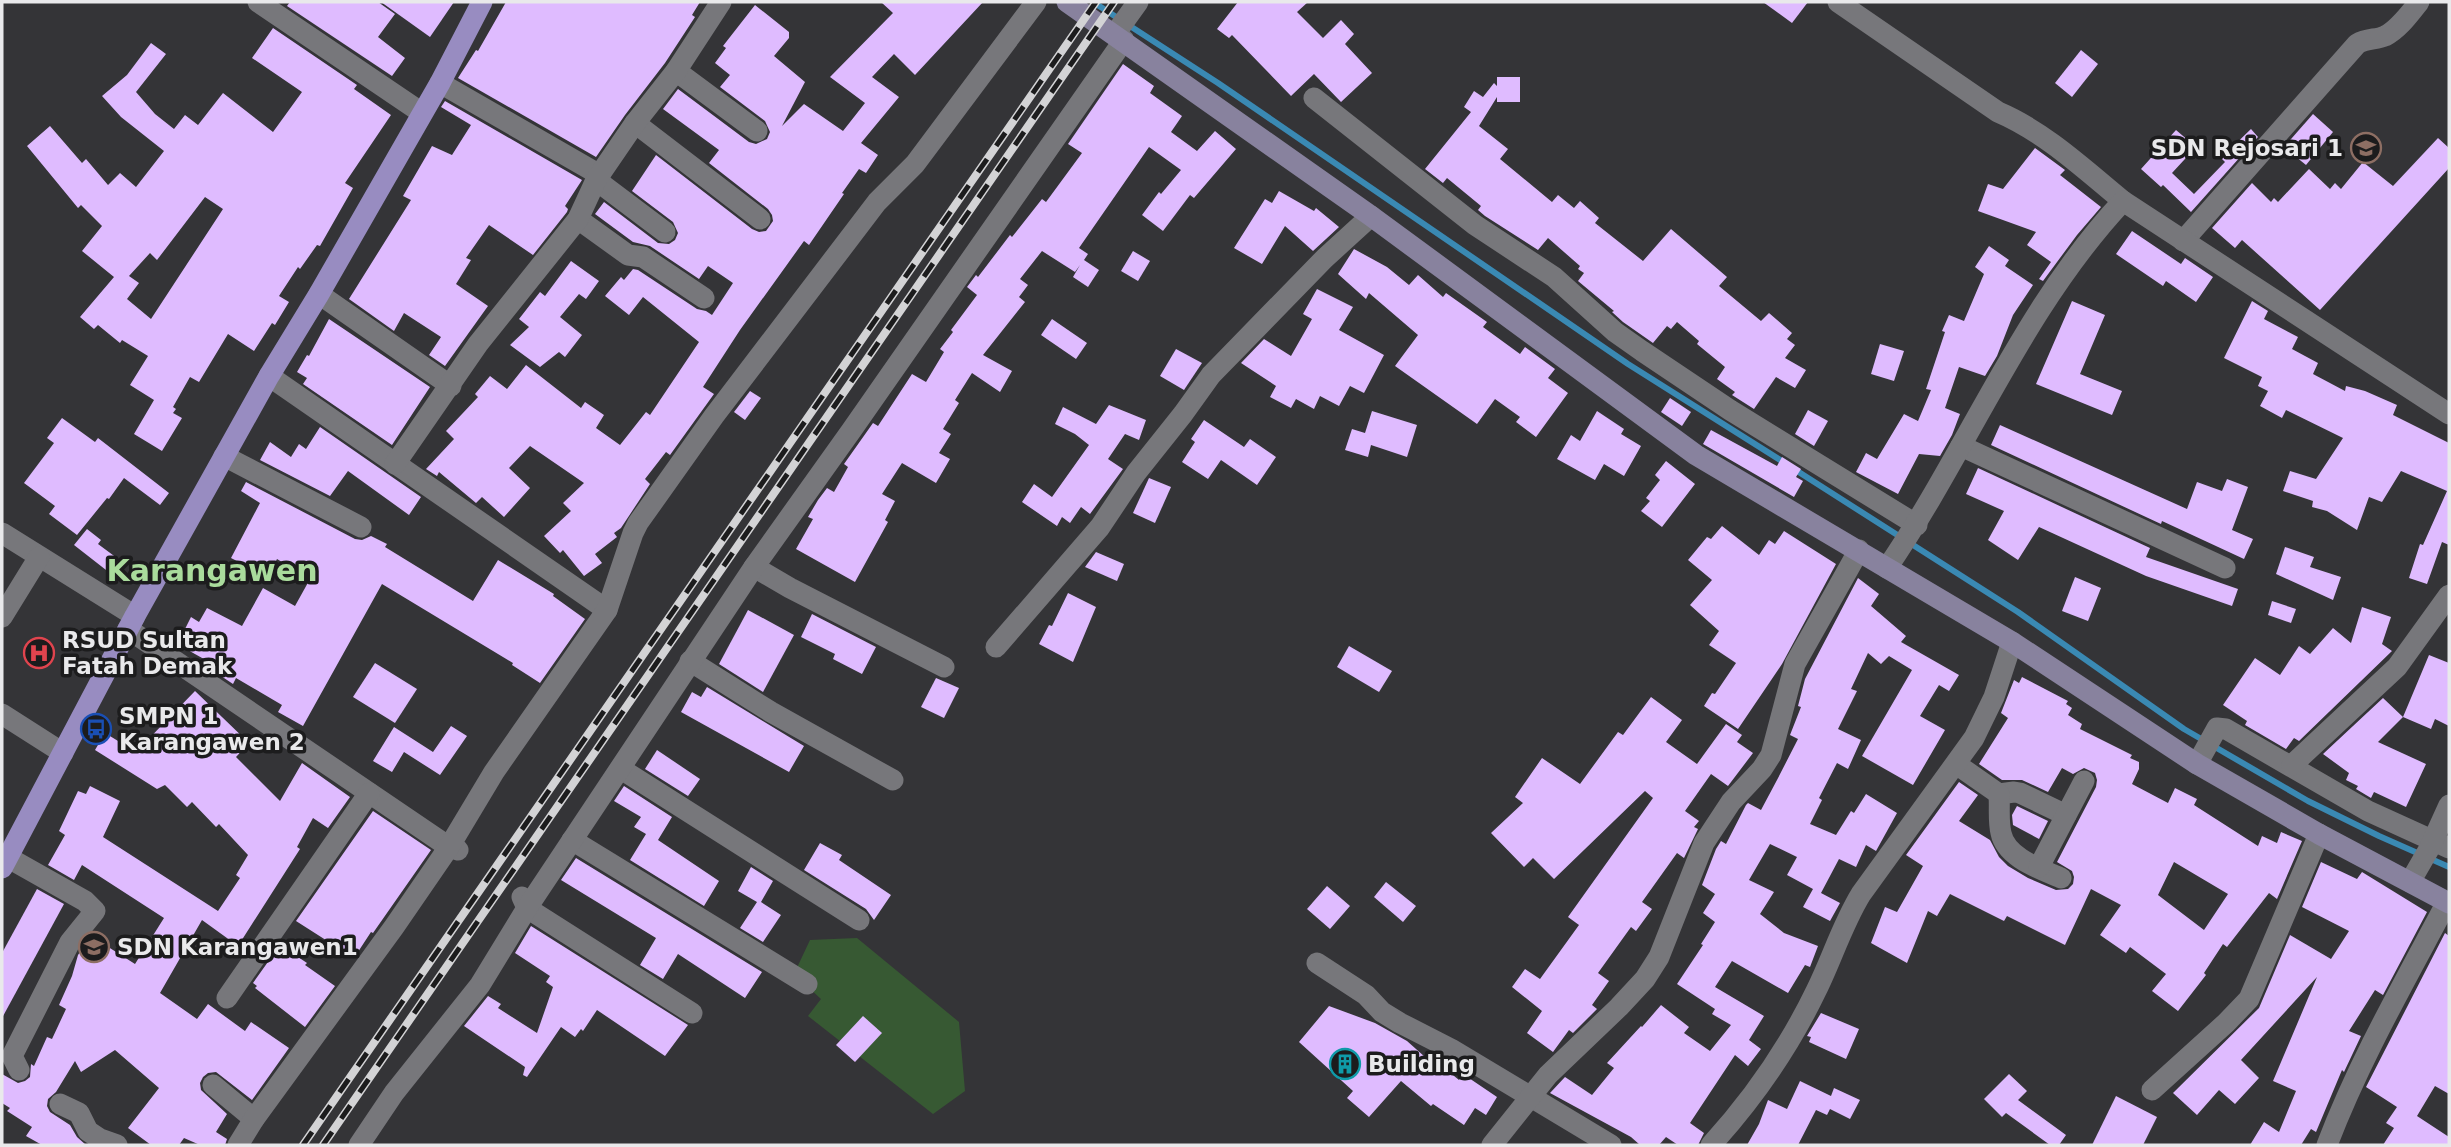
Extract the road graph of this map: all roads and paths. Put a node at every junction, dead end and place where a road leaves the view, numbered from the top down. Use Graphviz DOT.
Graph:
graph roads {
  1 [pos="258,2"];
  2 [pos="482,2"];
  3 [pos="721,2"];
  4 [pos="1036,2"];
  5 [pos="1067,2"];
  6 [pos="1838,2"];
  7 [pos="2419,2"];
  8 [pos="1127,22"];
  9 [pos="676,71"];
  10 [pos="440,83"];
  11 [pos="1314,98"];
  12 [pos="422,113"];
  13 [pos="635,123"];
  14 [pos="757,131"];
  15 [pos="598,178"];
  16 [pos="2123,201"];
  17 [pos="1371,216"];
  18 [pos="578,219"];
  19 [pos="760,219"];
  20 [pos="665,232"];
  21 [pos="2183,241"];
  22 [pos="319,294"];
  23 [pos="704,298"];
  24 [pos="269,376"];
  25 [pos="451,386"];
  26 [pos="2449,414"];
  27 [pos="1961,446"];
  28 [pos="224,456"];
  29 [pos="395,464"];
  30 [pos="361,527"];
  31 [pos="1914,529"];
  32 [pos="2,533"];
  33 [pos="1859,550"];
  34 [pos="38,557"];
  35 [pos="1892,560"];
  36 [pos="754,566"];
  37 [pos="2225,568"];
  38 [pos="2449,595"];
  39 [pos="607,610"];
  40 [pos="2,617"];
  41 [pos="132,622"];
  42 [pos="2012,642"];
  43 [pos="996,647"];
  44 [pos="690,661"];
  45 [pos="944,667"];
  46 [pos="2,714"];
  47 [pos="62,753"];
  48 [pos="2199,759"];
  49 [pos="1956,764"];
  50 [pos="2292,765"];
  51 [pos="621,769"];
  52 [pos="893,780"];
  53 [pos="2084,781"];
  54 [pos="369,793"];
  55 [pos="1999,794"];
  56 [pos="2449,805"];
  57 [pos="2066,816"];
  58 [pos="2319,834"];
  59 [pos="572,840"];
  60 [pos="2437,846"];
  61 [pos="453,849"];
  62 [pos="4,862"];
  63 [pos="2039,867"];
  64 [pos="2414,875"];
  65 [pos="2061,878"];
  66 [pos="524,902"];
  67 [pos="2448,902"];
  68 [pos="859,920"];
  69 [pos="1317,963"];
  70 [pos="807,984"];
  71 [pos="227,998"];
  72 [pos="692,1013"];
  73 [pos="19,1070"];
  74 [pos="213,1085"];
  75 [pos="2152,1090"];
  76 [pos="1529,1097"];
  77 [pos="60,1104"];
  78 [pos="254,1119"];
  79 [pos="117,1145"];
  80 [pos="238,1145"];
  81 [pos="359,1145"];
  82 [pos="1492,1145"];
  83 [pos="1611,1145"];
  84 [pos="1711,1145"];
  85 [pos="2327,1145"];
  1 -- 12 [label="street"];
  2 -- 10 [label="main road"];
  3 -- 9 [label="street"];
  4 -- 39 [label="street"];
  5 -- 8 [label="main road"];
  6 -- 16 [label="street"];
  7 -- 21 [label="street"];
  8 -- 17 [label="main road"];
  8 -- 36 [label="street"];
  9 -- 13 [label="street"];
  9 -- 14 [label="street"];
  10 -- 12 [label="main road"];
  10 -- 15 [label="street"];
  11 -- 31 [label="street"];
  12 -- 22 [label="main road"];
  13 -- 15 [label="street"];
  13 -- 19 [label="street"];
  15 -- 18 [label="street"];
  15 -- 20 [label="street"];
  16 -- 21 [label="street"];
  16 -- 27 [label="street"];
  17 -- 33 [label="main road"];
  17 -- 43 [label="street"];
  18 -- 23 [label="street"];
  18 -- 25 [label="street"];
  21 -- 26 [label="street"];
  22 -- 24 [label="main road"];
  22 -- 25 [label="street"];
  24 -- 28 [label="main road"];
  24 -- 29 [label="street"];
  25 -- 29 [label="street"];
  27 -- 31 [label="street"];
  27 -- 37 [label="street"];
  28 -- 30 [label="street"];
  28 -- 41 [label="main road"];
  29 -- 39 [label="street"];
  31 -- 35 [label="street"];
  32 -- 34 [label="street"];
  33 -- 35 [label="main road"];
  33 -- 76 [label="street"];
  34 -- 40 [label="street"];
  34 -- 41 [label="street"];
  35 -- 42 [label="main road"];
  36 -- 44 [label="street"];
  36 -- 45 [label="street"];
  38 -- 50 [label="street"];
  39 -- 61 [label="street"];
  41 -- 47 [label="main road"];
  41 -- 54 [label="street"];
  42 -- 48 [label="main road"];
  42 -- 49 [label="street"];
  44 -- 51 [label="street"];
  44 -- 52 [label="street"];
  46 -- 47 [label="street"];
  47 -- 62 [label="main road"];
  48 -- 50 [label="street"];
  48 -- 58 [label="main road"];
  49 -- 55 [label="street"];
  49 -- 84 [label="street"];
  50 -- 60 [label="street"];
  51 -- 59 [label="street"];
  51 -- 68 [label="street"];
  53 -- 57 [label="street"];
  54 -- 61 [label="street"];
  54 -- 71 [label="street"];
  55 -- 57 [label="street"];
  55 -- 63 [label="street"];
  56 -- 60 [label="street"];
  57 -- 63 [label="street"];
  58 -- 64 [label="main road"];
  58 -- 75 [label="street"];
  59 -- 66 [label="street"];
  59 -- 70 [label="street"];
  60 -- 64 [label="street"];
  61 -- 78 [label="street"];
  62 -- 73 [label="street"];
  63 -- 65 [label="street"];
  64 -- 67 [label="main road"];
  66 -- 72 [label="street"];
  66 -- 81 [label="street"];
  67 -- 85 [label="street"];
  69 -- 76 [label="street"];
  74 -- 78 [label="street"];
  76 -- 82 [label="street"];
  76 -- 83 [label="street"];
  77 -- 79 [label="street"];
  78 -- 80 [label="street"];
}
